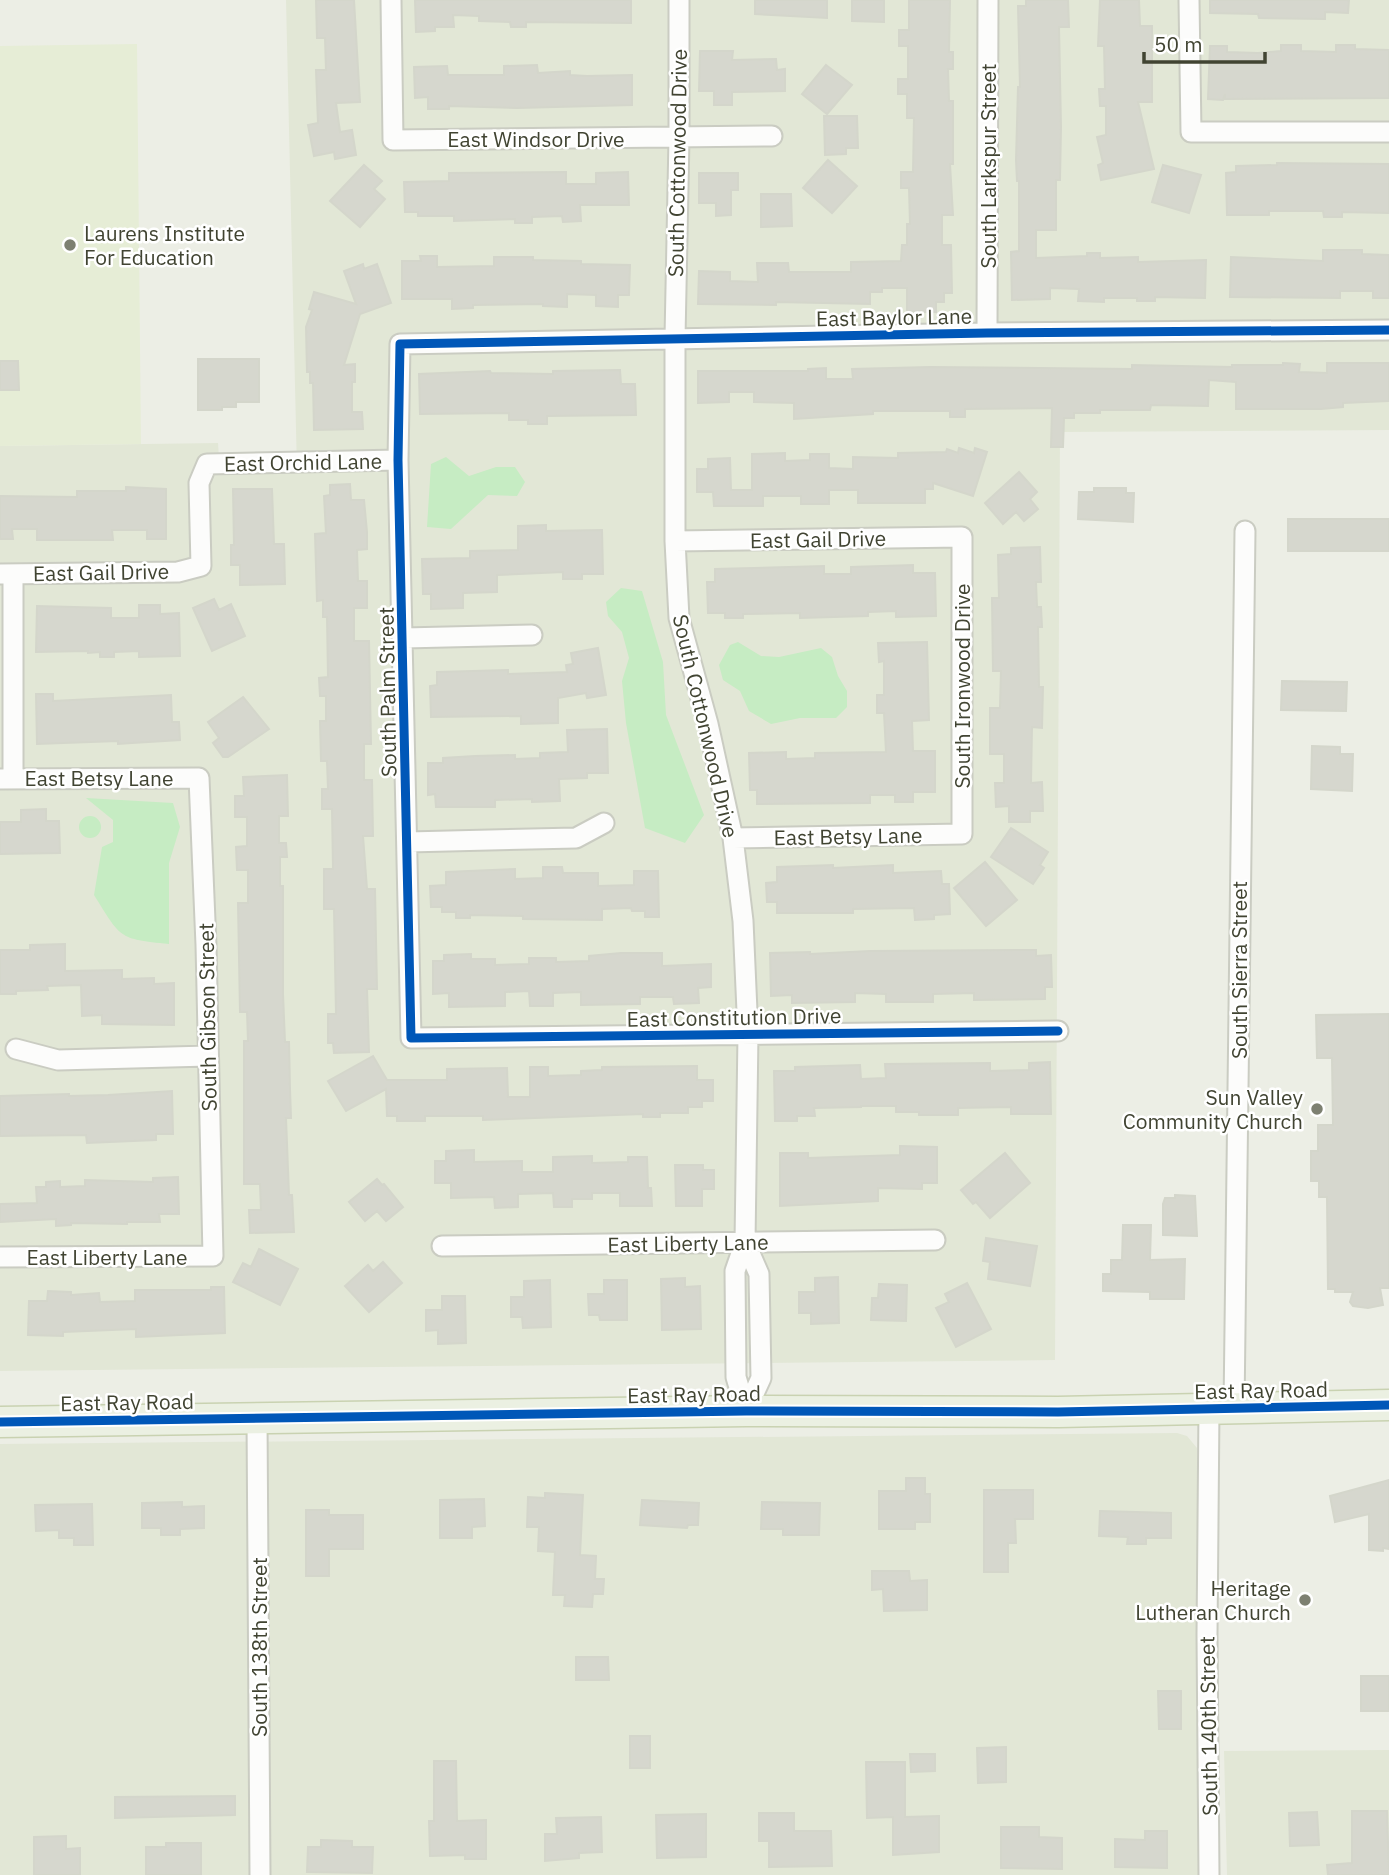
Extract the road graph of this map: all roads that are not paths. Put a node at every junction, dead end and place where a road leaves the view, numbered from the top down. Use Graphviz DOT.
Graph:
graph roads {
  1 [pos="391,0"];
  2 [pos="679,0"];
  3 [pos="988,0"];
  4 [pos="1189,0"];
  5 [pos="1389,132"];
  6 [pos="772,136"];
  7 [pos="679,138"];
  8 [pos="1389,330"];
  9 [pos="987,333"];
  10 [pos="675,338"];
  11 [pos="400,344"];
  12 [pos="398,460"];
  13 [pos="1245,531"];
  14 [pos="962,537"];
  15 [pos="675,541"];
  16 [pos="201,566"];
  17 [pos="6,574"];
  18 [pos="532,635"];
  19 [pos="404,638"];
  20 [pos="199,778"];
  21 [pos="6,779"];
  22 [pos="604,823"];
  23 [pos="962,834"];
  24 [pos="733,838"];
  25 [pos="408,842"];
  26 [pos="1058,1031"];
  27 [pos="748,1034"];
  28 [pos="411,1038"];
  29 [pos="16,1049"];
  30 [pos="208,1056"];
  31 [pos="934,1240"];
  32 [pos="745,1242"];
  33 [pos="442,1245"];
  34 [pos="213,1256"];
  35 [pos="0,1257"];
  36 [pos="1389,1405"];
  37 [pos="1222,1408"];
  38 [pos="746,1411"];
  39 [pos="257,1418"];
  40 [pos="0,1422"];
  41 [pos="260,1875"];
  42 [pos="1209,1875"];
  1 -- 7 [label="street, East Windsor Drive"];
  2 -- 7 [label="street, South Cottonwood Drive"];
  3 -- 9 [label="street, South Larkspur Street"];
  4 -- 5 [label="street"];
  6 -- 7 [label="street, East Windsor Drive"];
  7 -- 10 [label="street, South Cottonwood Drive"];
  8 -- 9 [label="street, East Baylor Lane"];
  9 -- 10 [label="street, East Baylor Lane"];
  10 -- 11 [label="street, East Baylor Lane"];
  10 -- 15 [label="street, South Cottonwood Drive"];
  11 -- 12 [label="street, South Palm Street"];
  12 -- 16 [label="street, East Orchid Lane"];
  12 -- 19 [label="street, South Palm Street"];
  13 -- 37 [label="street, South Sierra Street"];
  14 -- 15 [label="street, East Gail Drive"];
  14 -- 23 [label="street, South Ironwood Drive"];
  15 -- 24 [label="street, South Cottonwood Drive"];
  16 -- 17 [label="street, East Gail Drive"];
  17 -- 21 [label="street"];
  18 -- 19 [label="street"];
  19 -- 25 [label="street, South Palm Street"];
  20 -- 21 [label="street, East Betsy Lane"];
  20 -- 30 [label="street, South Gibson Street"];
  22 -- 25 [label="street"];
  23 -- 24 [label="street, East Betsy Lane"];
  24 -- 27 [label="street, South Cottonwood Drive"];
  25 -- 28 [label="street, South Palm Street"];
  26 -- 27 [label="street, East Constitution Drive"];
  27 -- 28 [label="street, East Constitution Drive"];
  27 -- 32 [label="street, South Cottonwood Drive"];
  29 -- 30 [label="street"];
  30 -- 34 [label="street, South Gibson Street"];
  31 -- 32 [label="street, East Liberty Lane"];
  32 -- 33 [label="street, East Liberty Lane"];
  32 -- 38 [label="street, South Cottonwood Drive"];
  34 -- 35 [label="street, East Liberty Lane"];
  36 -- 37 [label="main road, East Ray Road"];
  37 -- 38 [label="main road, East Ray Road"];
  37 -- 42 [label="street, South 140th Street"];
  38 -- 39 [label="main road, East Ray Road"];
  39 -- 40 [label="main road, East Ray Road"];
  39 -- 41 [label="street, South 138th Street"];
}
